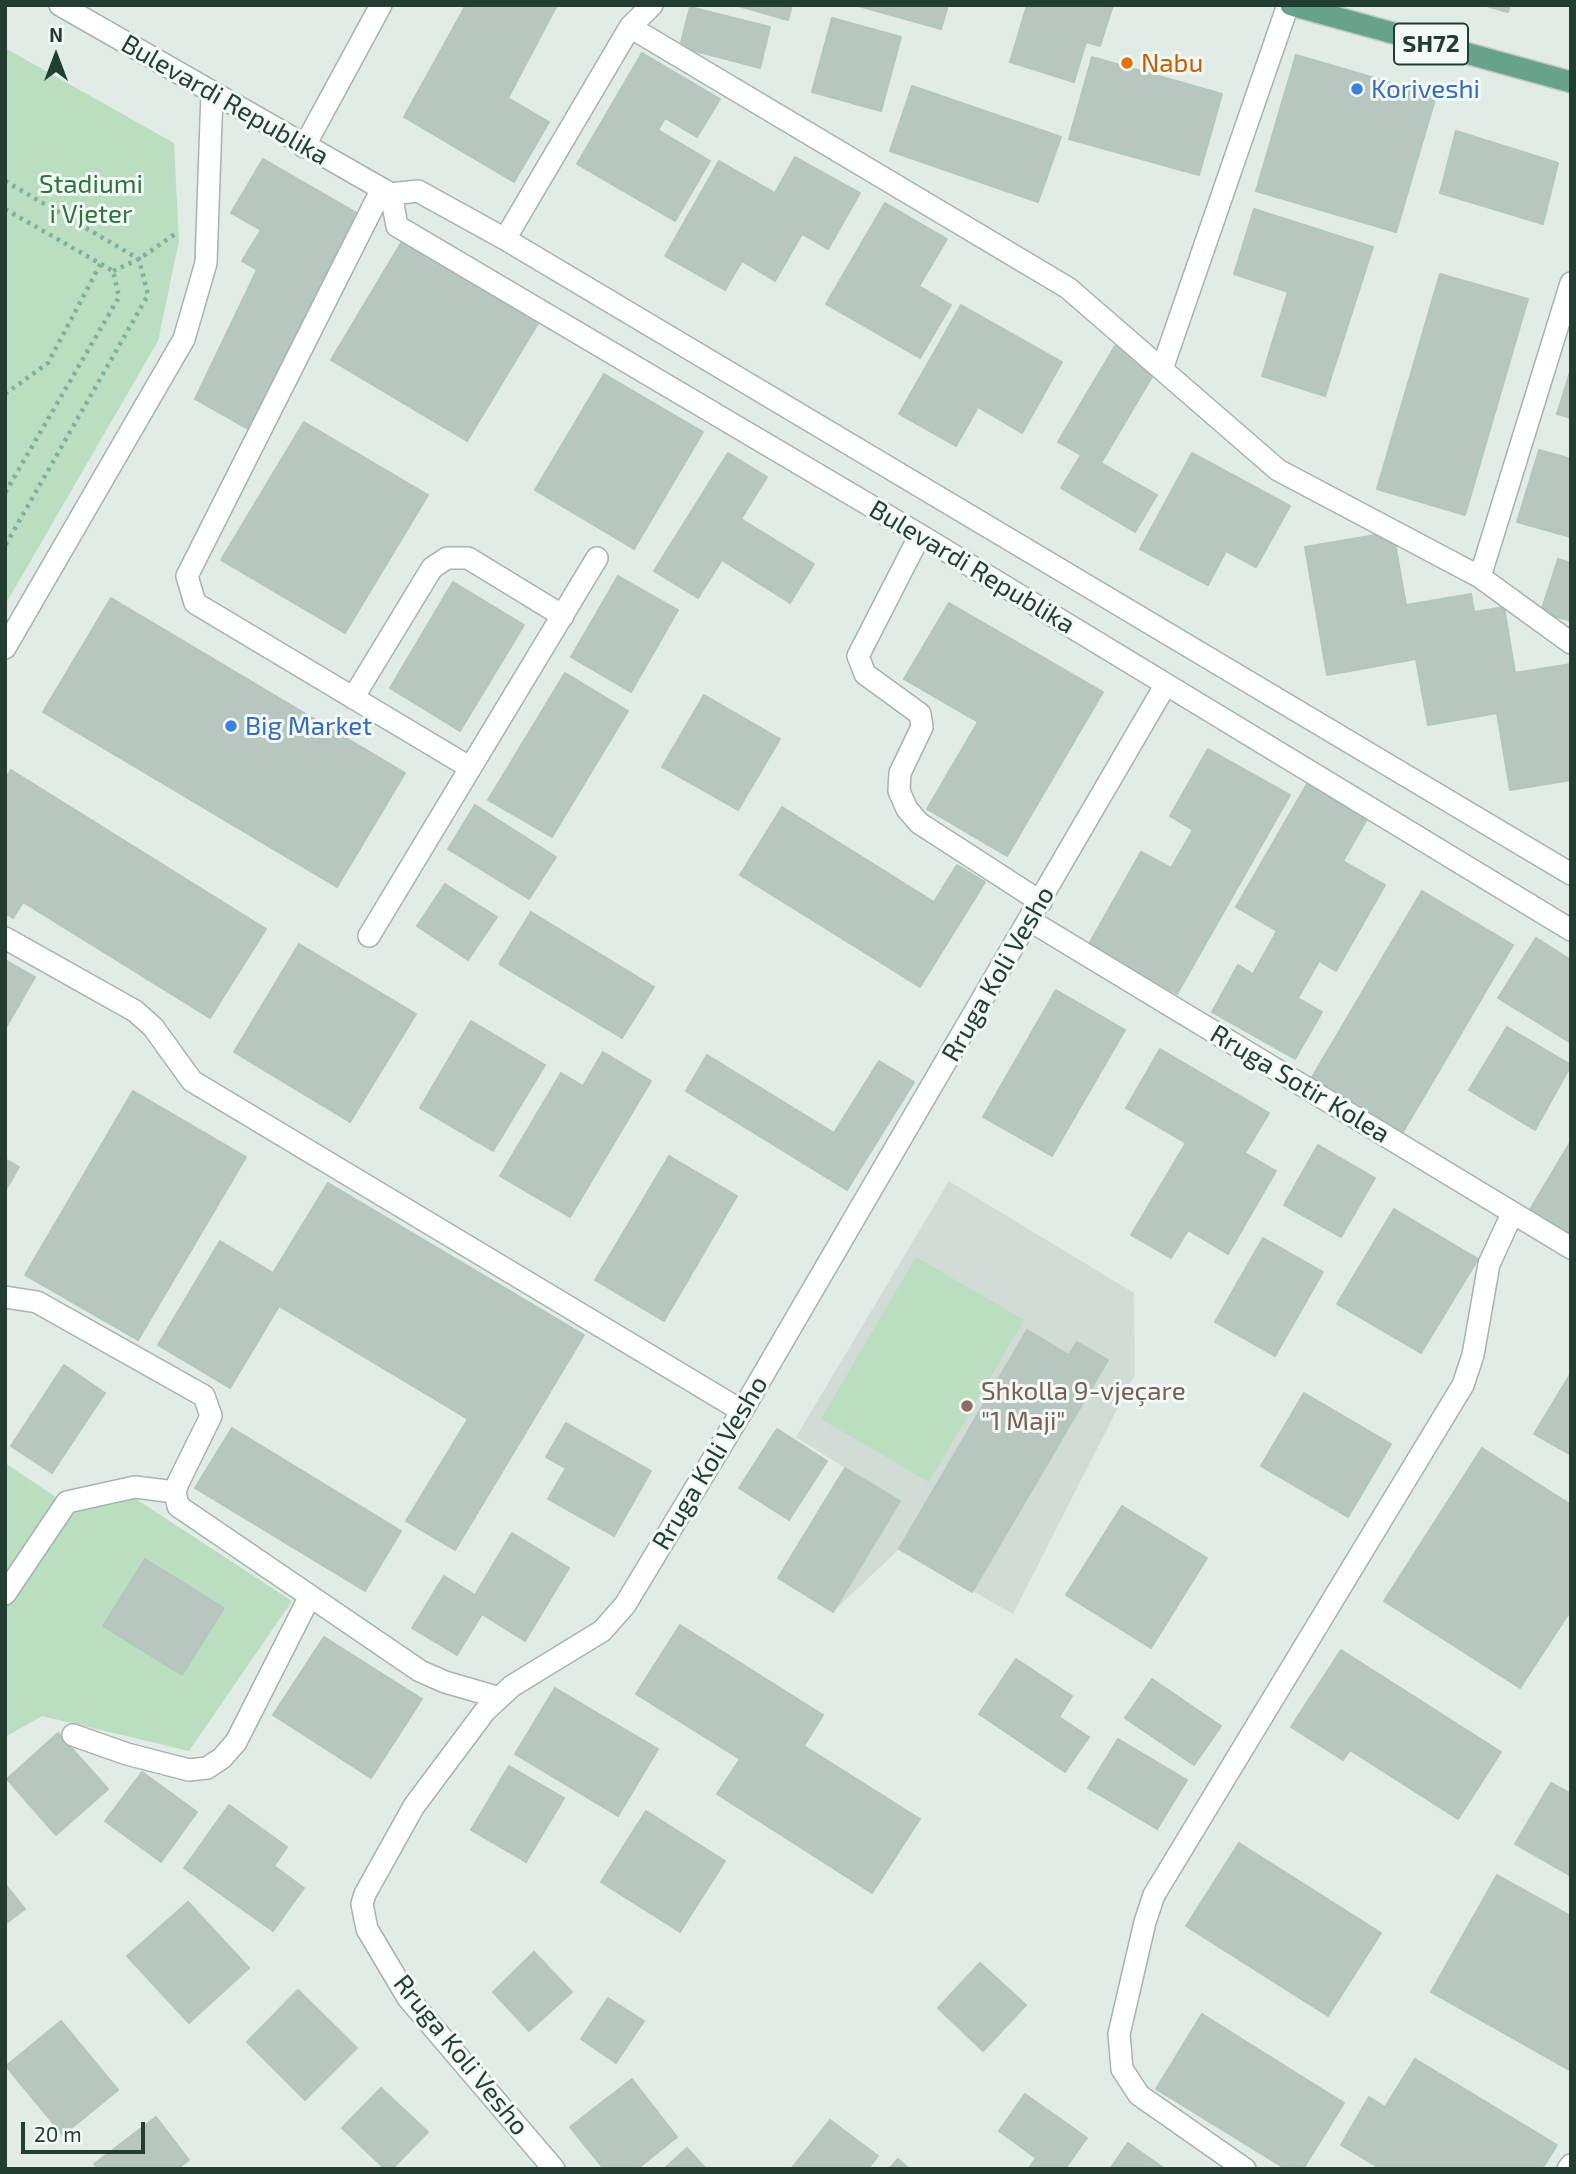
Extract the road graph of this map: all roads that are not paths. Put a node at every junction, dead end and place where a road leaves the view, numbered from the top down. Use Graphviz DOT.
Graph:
graph roads {
  1 [pos="60,5"];
  2 [pos="381,5"];
  3 [pos="652,5"];
  4 [pos="1290,5"];
  5 [pos="630,27"];
  6 [pos="1571,82"];
  7 [pos="212,93"];
  8 [pos="304,147"];
  9 [pos="386,191"];
  10 [pos="505,239"];
  11 [pos="1571,283"];
  12 [pos="1161,369"];
  13 [pos="920,535"];
  14 [pos="597,558"];
  15 [pos="1480,577"];
  16 [pos="563,616"];
  17 [pos="1571,643"];
  18 [pos="5,648"];
  19 [pos="1166,684"];
  20 [pos="353,698"];
  21 [pos="469,766"];
  22 [pos="1571,874"];
  23 [pos="1035,911"];
  24 [pos="1571,930"];
  25 [pos="369,936"];
  26 [pos="5,938"];
  27 [pos="1512,1214"];
  28 [pos="1571,1248"];
  29 [pos="5,1297"];
  30 [pos="742,1411"];
  31 [pos="175,1492"];
  32 [pos="5,1594"];
  33 [pos="310,1596"];
  34 [pos="497,1698"];
  35 [pos="73,1735"];
  36 [pos="554,2169"];
  37 [pos="1245,2169"];
  1 -- 7 [label="street, Bulevardi Republika"];
  2 -- 8 [label="street"];
  3 -- 5 [label="street"];
  4 -- 6 [label="main road, SH72"];
  4 -- 12 [label="street"];
  5 -- 10 [label="street"];
  5 -- 12 [label="street"];
  7 -- 8 [label="street, Bulevardi Republika"];
  7 -- 18 [label="street"];
  8 -- 9 [label="street, Bulevardi Republika"];
  9 -- 10 [label="street, Bulevardi Republika"];
  9 -- 13 [label="street, Bulevardi Republika"];
  9 -- 20 [label="street"];
  10 -- 22 [label="street, Bulevardi Republika"];
  11 -- 15 [label="street"];
  12 -- 15 [label="street"];
  13 -- 19 [label="street, Bulevardi Republika"];
  13 -- 23 [label="street, Rruga Sotir Kolea"];
  14 -- 16 [label="street"];
  15 -- 17 [label="street"];
  16 -- 20 [label="street"];
  16 -- 21 [label="street"];
  19 -- 23 [label="street, Rruga Koli Vesho"];
  19 -- 24 [label="street, Bulevardi Republika"];
  20 -- 21 [label="street"];
  21 -- 25 [label="street"];
  23 -- 27 [label="street, Rruga Sotir Kolea"];
  23 -- 30 [label="street, Rruga Koli Vesho"];
  26 -- 30 [label="street"];
  27 -- 28 [label="street, Rruga Sotir Kolea"];
  27 -- 37 [label="street"];
  29 -- 31 [label="street"];
  30 -- 34 [label="street, Rruga Koli Vesho"];
  31 -- 32 [label="street"];
  31 -- 33 [label="street"];
  33 -- 34 [label="street"];
  33 -- 35 [label="street"];
  34 -- 36 [label="street, Rruga Koli Vesho"];
}
